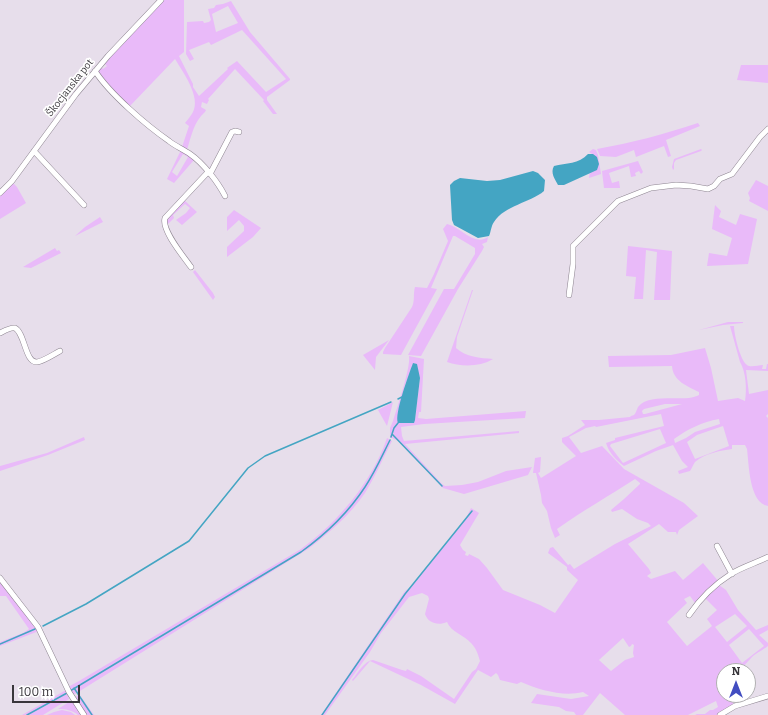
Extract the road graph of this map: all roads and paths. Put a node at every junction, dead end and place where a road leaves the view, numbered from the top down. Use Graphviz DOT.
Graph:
graph roads {
  1 [pos="161,0"];
  2 [pos="95,71"];
  3 [pos="768,129"];
  4 [pos="239,132"];
  5 [pos="34,151"];
  6 [pos="209,173"];
  7 [pos="0,193"];
  8 [pos="225,196"];
  9 [pos="84,205"];
  10 [pos="191,267"];
  11 [pos="569,295"];
  12 [pos="0,333"];
  13 [pos="60,351"];
  14 [pos="717,546"];
  15 [pos="768,557"];
  16 [pos="732,574"];
  17 [pos="0,578"];
  18 [pos="690,615"];
  19 [pos="768,696"];
  20 [pos="84,715"];
  21 [pos="720,715"];
  1 -- 2 [label="street, Škocjanska pot"];
  2 -- 5 [label="street, Škocjanska pot"];
  2 -- 6 [label="street"];
  3 -- 11 [label="street"];
  4 -- 6 [label="street"];
  5 -- 7 [label="street, Škocjanska pot"];
  5 -- 9 [label="street"];
  6 -- 8 [label="street"];
  6 -- 10 [label="street"];
  12 -- 13 [label="street"];
  14 -- 16 [label="street"];
  15 -- 16 [label="street"];
  16 -- 18 [label="street"];
  17 -- 20 [label="street"];
  19 -- 21 [label="street"];
}
